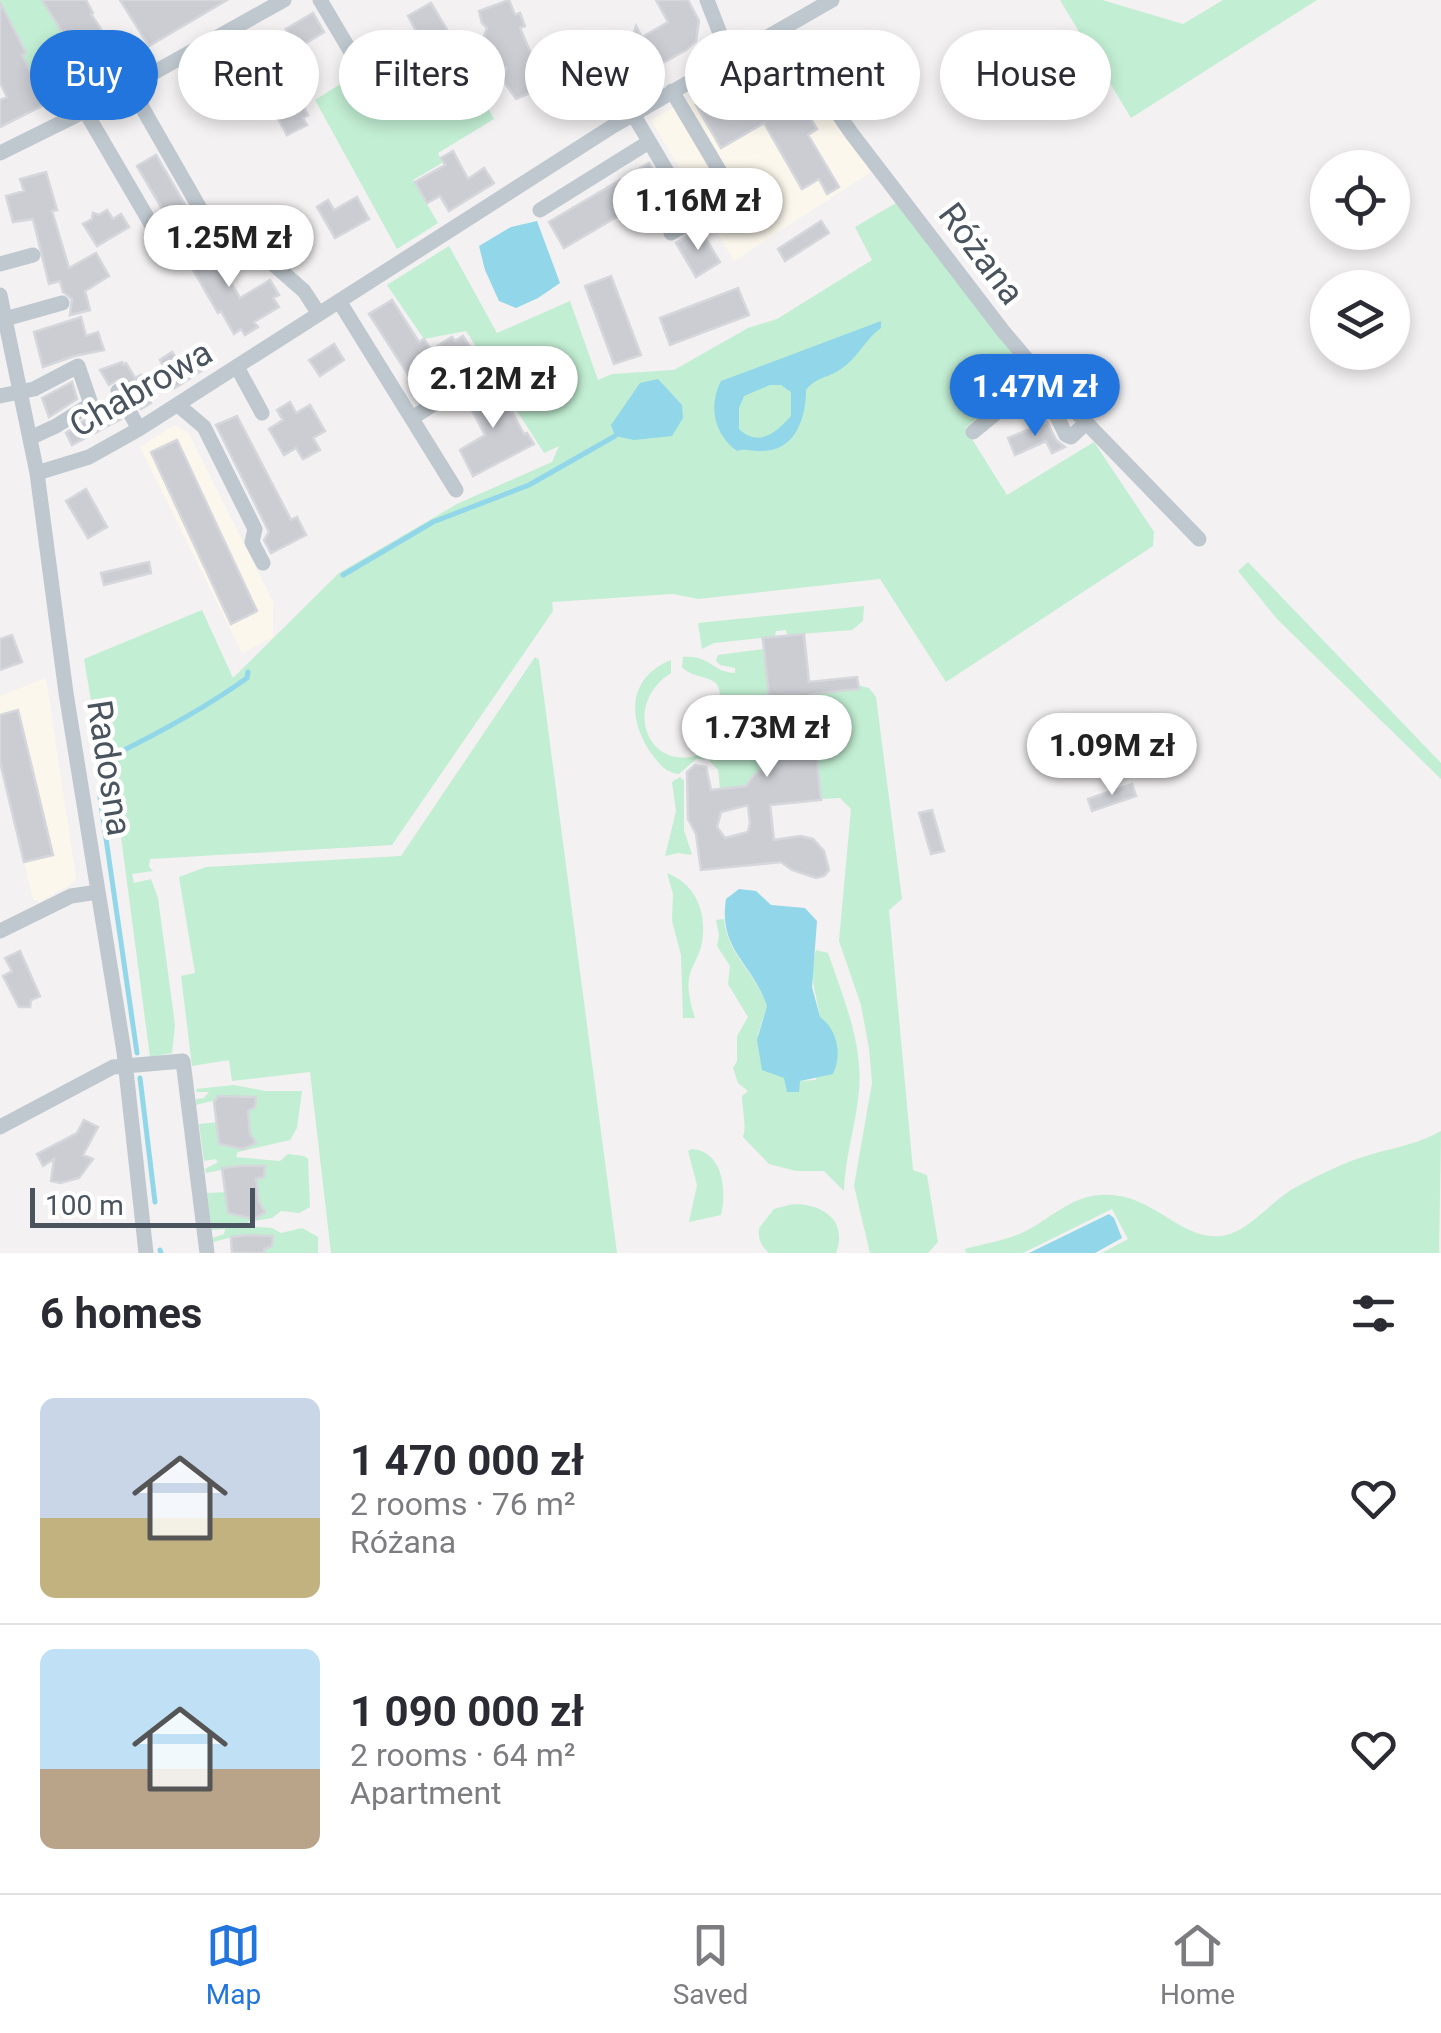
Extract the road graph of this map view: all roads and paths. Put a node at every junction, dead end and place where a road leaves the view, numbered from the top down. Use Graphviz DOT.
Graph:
graph roads {
  1 [pos="284,0"];
  2 [pos="320,0"];
  3 [pos="707,0"];
  4 [pos="832,0"];
  5 [pos="719,30"];
  6 [pos="780,30"];
  7 [pos="339,32"];
  8 [pos="158,70"];
  9 [pos="685,84"];
  10 [pos="672,91"];
  11 [pos="665,95"];
  12 [pos="68,120"];
  13 [pos="90,120"];
  14 [pos="149,120"];
  15 [pos="624,120"];
  16 [pos="636,120"];
  17 [pos="844,120"];
  18 [pos="649,142"];
  19 [pos="0,153"];
  20 [pos="540,210"];
  21 [pos="744,214"];
  22 [pos="154,228"];
  23 [pos="672,233"];
  24 [pos="33,255"];
  25 [pos="0,264"];
  26 [pos="0,295"];
  27 [pos="339,301"];
  28 [pos="62,304"];
  29 [pos="319,314"];
  30 [pos="5,318"];
  31 [pos="237,367"];
  32 [pos="1040,376"];
  33 [pos="452,384"];
  34 [pos="118,391"];
  35 [pos="19,392"];
  36 [pos="0,396"];
  37 [pos="1039,399"];
  38 [pos="178,405"];
  39 [pos="262,413"];
  40 [pos="412,418"];
  41 [pos="1086,423"];
  42 [pos="140,429"];
  43 [pos="973,432"];
  44 [pos="30,438"];
  45 [pos="37,473"];
  46 [pos="456,490"];
  47 [pos="1199,538"];
  48 [pos="264,563"];
  49 [pos="98,892"];
  50 [pos="0,931"];
  51 [pos="125,1067"];
  52 [pos="0,1127"];
  53 [pos="146,1253"];
  54 [pos="206,1253"];
  1 -- 8 [label="street"];
  2 -- 7 [label="street"];
  3 -- 5 [label="street"];
  4 -- 6 [label="street, Chabrowa"];
  9 -- 10 [label="street, Chabrowa"];
  10 -- 11 [label="street, Chabrowa"];
  10 -- 21 [label="street"];
  12 -- 19 [label="street"];
  13 -- 22 [label="street"];
  14 -- 29 [label="street"];
  15 -- 27 [label="street, Chabrowa"];
  16 -- 18 [label="street"];
  17 -- 32 [label="street, Różana"];
  18 -- 20 [label="street"];
  18 -- 23 [label="street"];
  24 -- 25 [label="street"];
  26 -- 30 [label="street, Radosna"];
  27 -- 29 [label="street, Chabrowa"];
  27 -- 40 [label="street"];
  28 -- 30 [label="street"];
  29 -- 31 [label="street, Chabrowa"];
  30 -- 35 [label="street, Radosna"];
  31 -- 38 [label="street, Chabrowa"];
  31 -- 39 [label="street"];
  32 -- 41 [label="street, Różana"];
  32 -- 43 [label="street"];
  33 -- 40 [label="street"];
  34 -- 42 [label="street"];
  35 -- 36 [label="street"];
  35 -- 44 [label="street, Radosna"];
  35 -- 44 [label="street"];
  37 -- 41 [label="street"];
  38 -- 42 [label="street, Chabrowa"];
  38 -- 48 [label="street"];
  40 -- 46 [label="street"];
  41 -- 47 [label="street, Różana"];
  42 -- 45 [label="street, Chabrowa"];
  44 -- 45 [label="street, Radosna"];
  45 -- 49 [label="street, Radosna"];
  49 -- 50 [label="street"];
  49 -- 51 [label="street, Radosna"];
  51 -- 52 [label="street"];
  51 -- 53 [label="street, Radosna"];
  51 -- 54 [label="street"];
}
